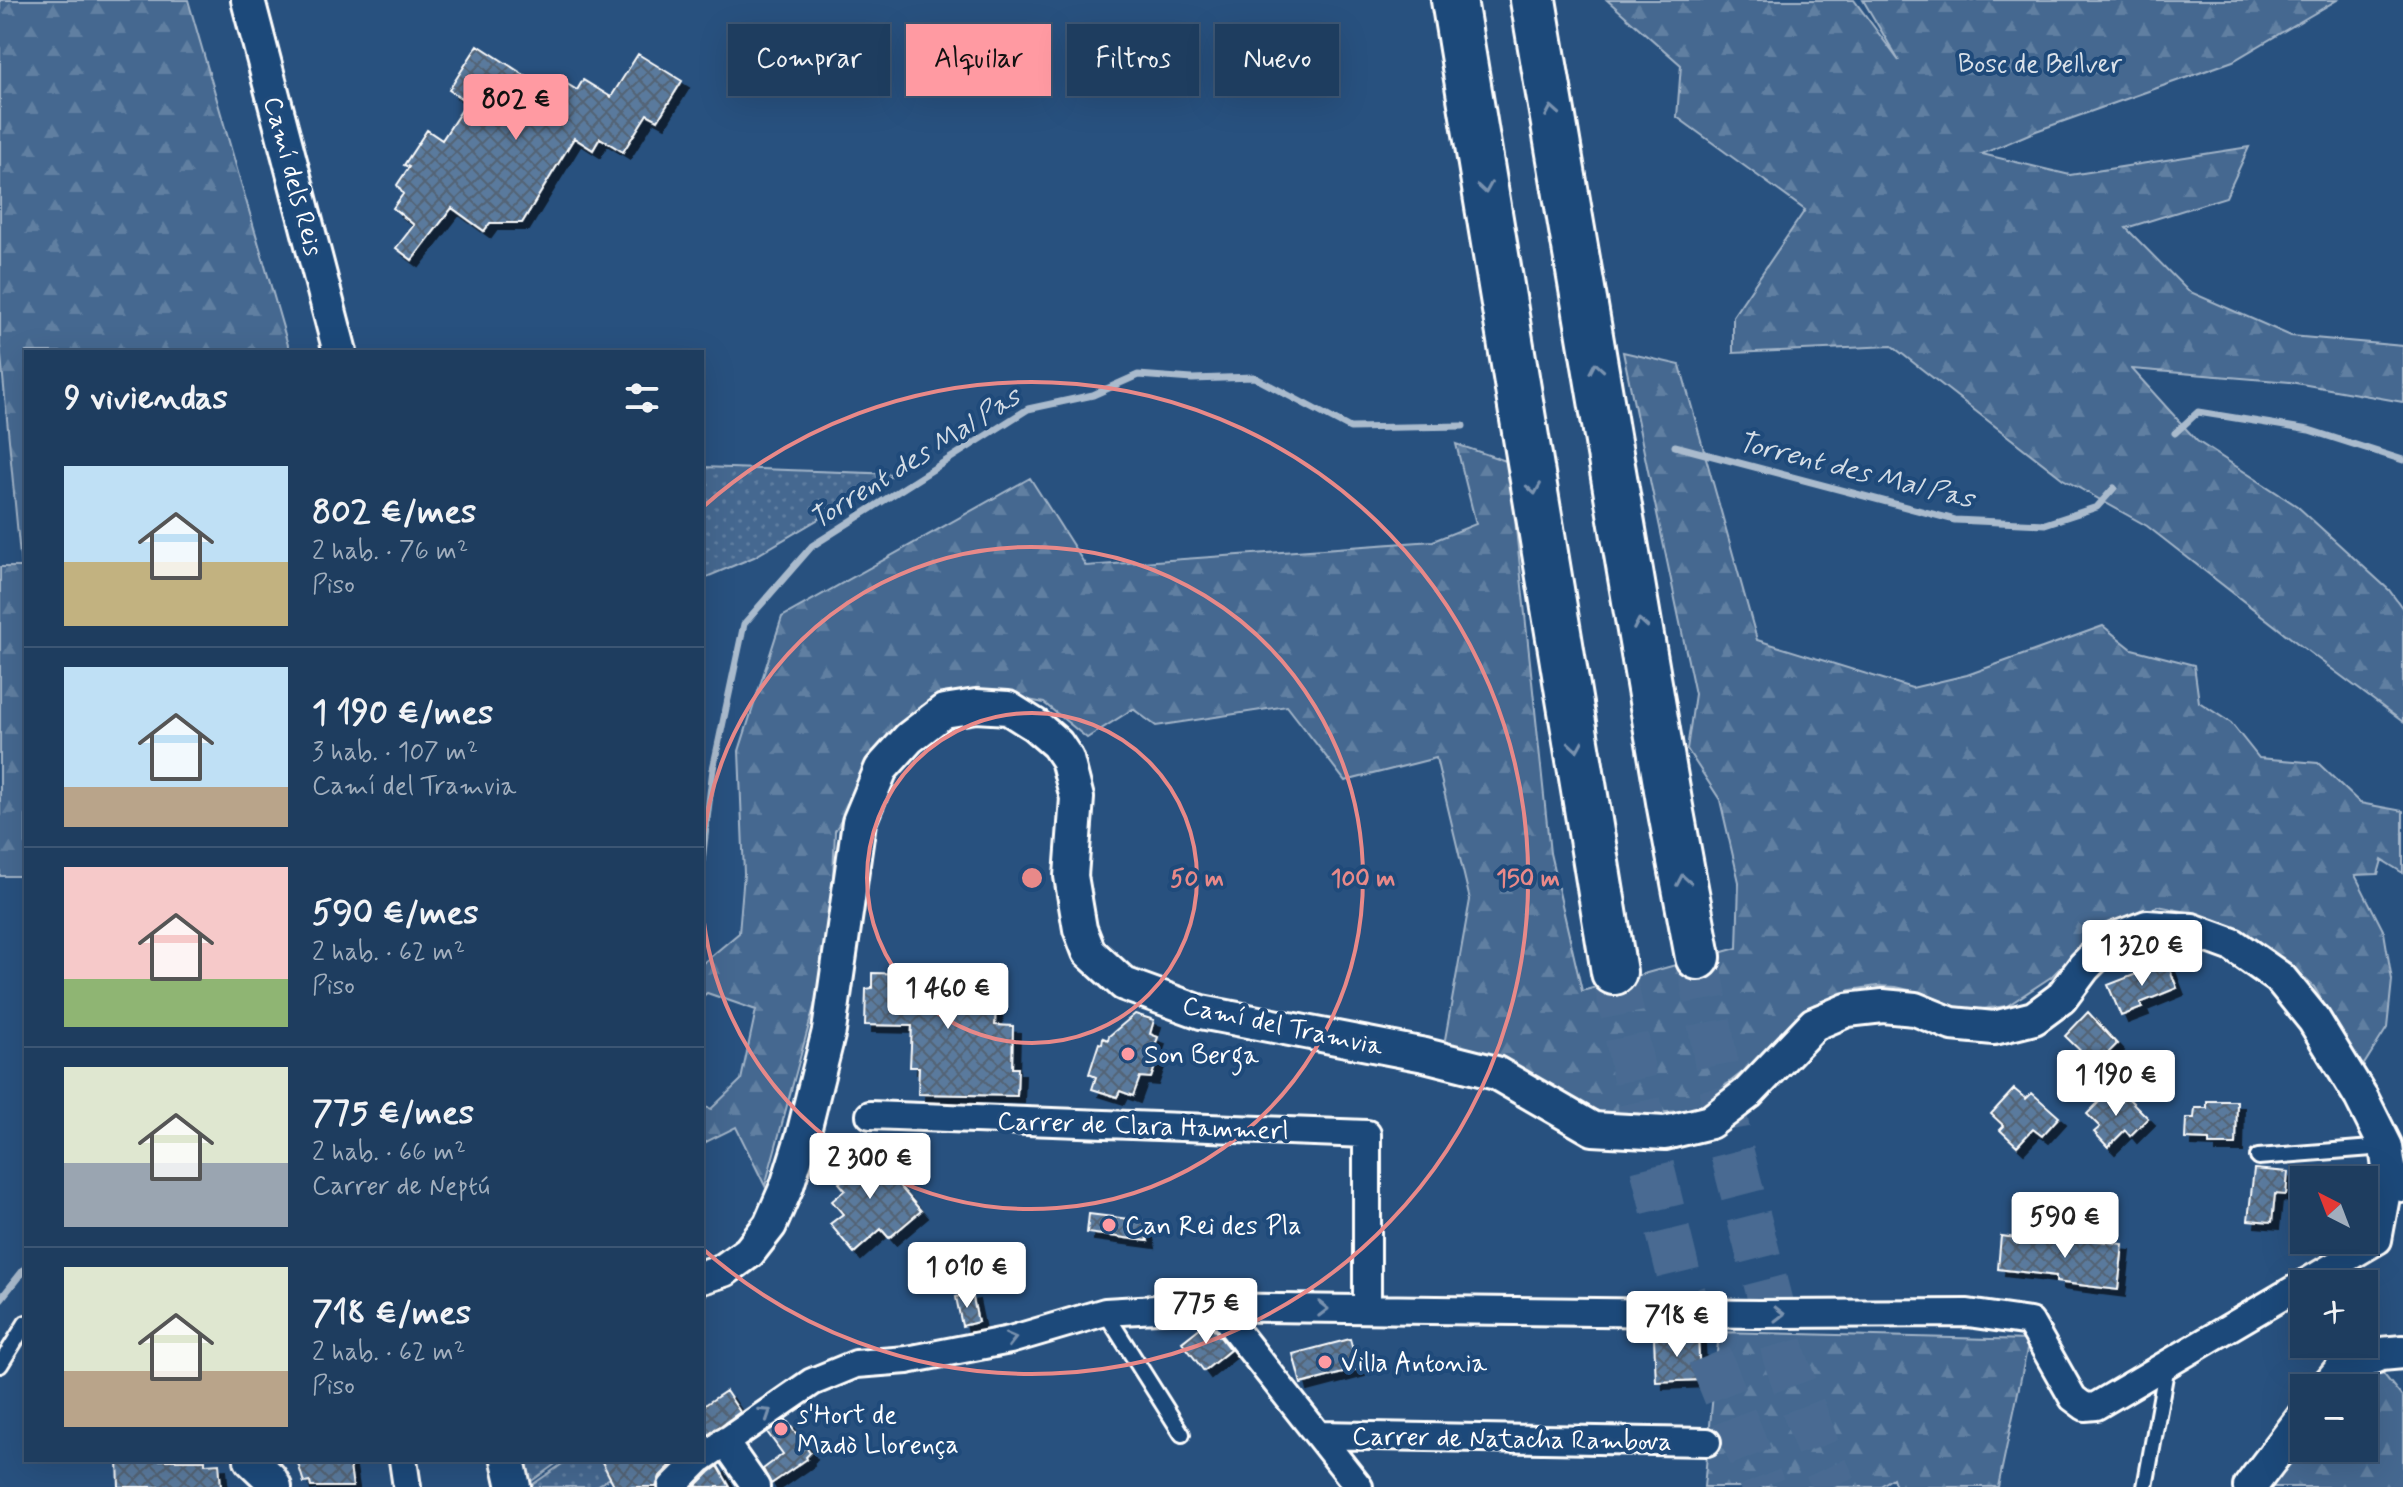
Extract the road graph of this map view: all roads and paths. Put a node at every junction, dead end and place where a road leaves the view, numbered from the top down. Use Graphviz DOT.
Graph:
graph roads {
  1 [pos="248,0"];
  2 [pos="1454,0"];
  3 [pos="1533,0"];
  4 [pos="339,350"];
  5 [pos="1698,957"];
  6 [pos="1614,972"];
  7 [pos="870,1115"];
  8 [pos="2258,1157"];
  9 [pos="2393,1169"];
  10 [pos="704,1276"];
  11 [pos="1217,1307"];
  12 [pos="1367,1309"];
  13 [pos="1105,1312"];
  14 [pos="24,1326"];
  15 [pos="2403,1352"];
  16 [pos="2167,1364"];
  17 [pos="0,1365"];
  18 [pos="2337,1374"];
  19 [pos="1182,1434"];
  20 [pos="2290,1434"];
  21 [pos="1318,1435"];
  22 [pos="724,1441"];
  23 [pos="1707,1442"];
  24 [pos="704,1456"];
  25 [pos="253,1462"];
  26 [pos="403,1462"];
  27 [pos="508,1462"];
  28 [pos="697,1462"];
  29 [pos="275,1487"];
  30 [pos="407,1487"];
  31 [pos="514,1487"];
  32 [pos="672,1487"];
  33 [pos="756,1487"];
  34 [pos="1359,1487"];
  35 [pos="2145,1487"];
  36 [pos="2250,1487"];
  1 -- 4 [label="street, Camí dels Reis"];
  2 -- 6 [label="highway, one-way"];
  5 -- 3 [label="highway, one-way"];
  7 -- 12 [label="street, Carrer de Clara Hammerl"];
  8 -- 9 [label="lane"];
  9 -- 10 [label="street, Camí del Tramvia"];
  9 -- 16 [label="street"];
  11 -- 12 [label="street, one-way"];
  11 -- 13 [label="street"];
  11 -- 21 [label="street"];
  12 -- 16 [label="street, one-way"];
  13 -- 19 [label="lane"];
  22 -- 13 [label="street, one-way"];
  14 -- 17 [label="lane"];
  15 -- 18 [label="street"];
  16 -- 35 [label="lane"];
  20 -- 36 [label="street"];
  21 -- 23 [label="street, Carrer de Natacha Rambova"];
  21 -- 34 [label="street"];
  22 -- 24 [label="street"];
  22 -- 33 [label="street"];
  25 -- 29 [label="street"];
  26 -- 30 [label="street"];
  27 -- 31 [label="street"];
  28 -- 32 [label="street"];
}
